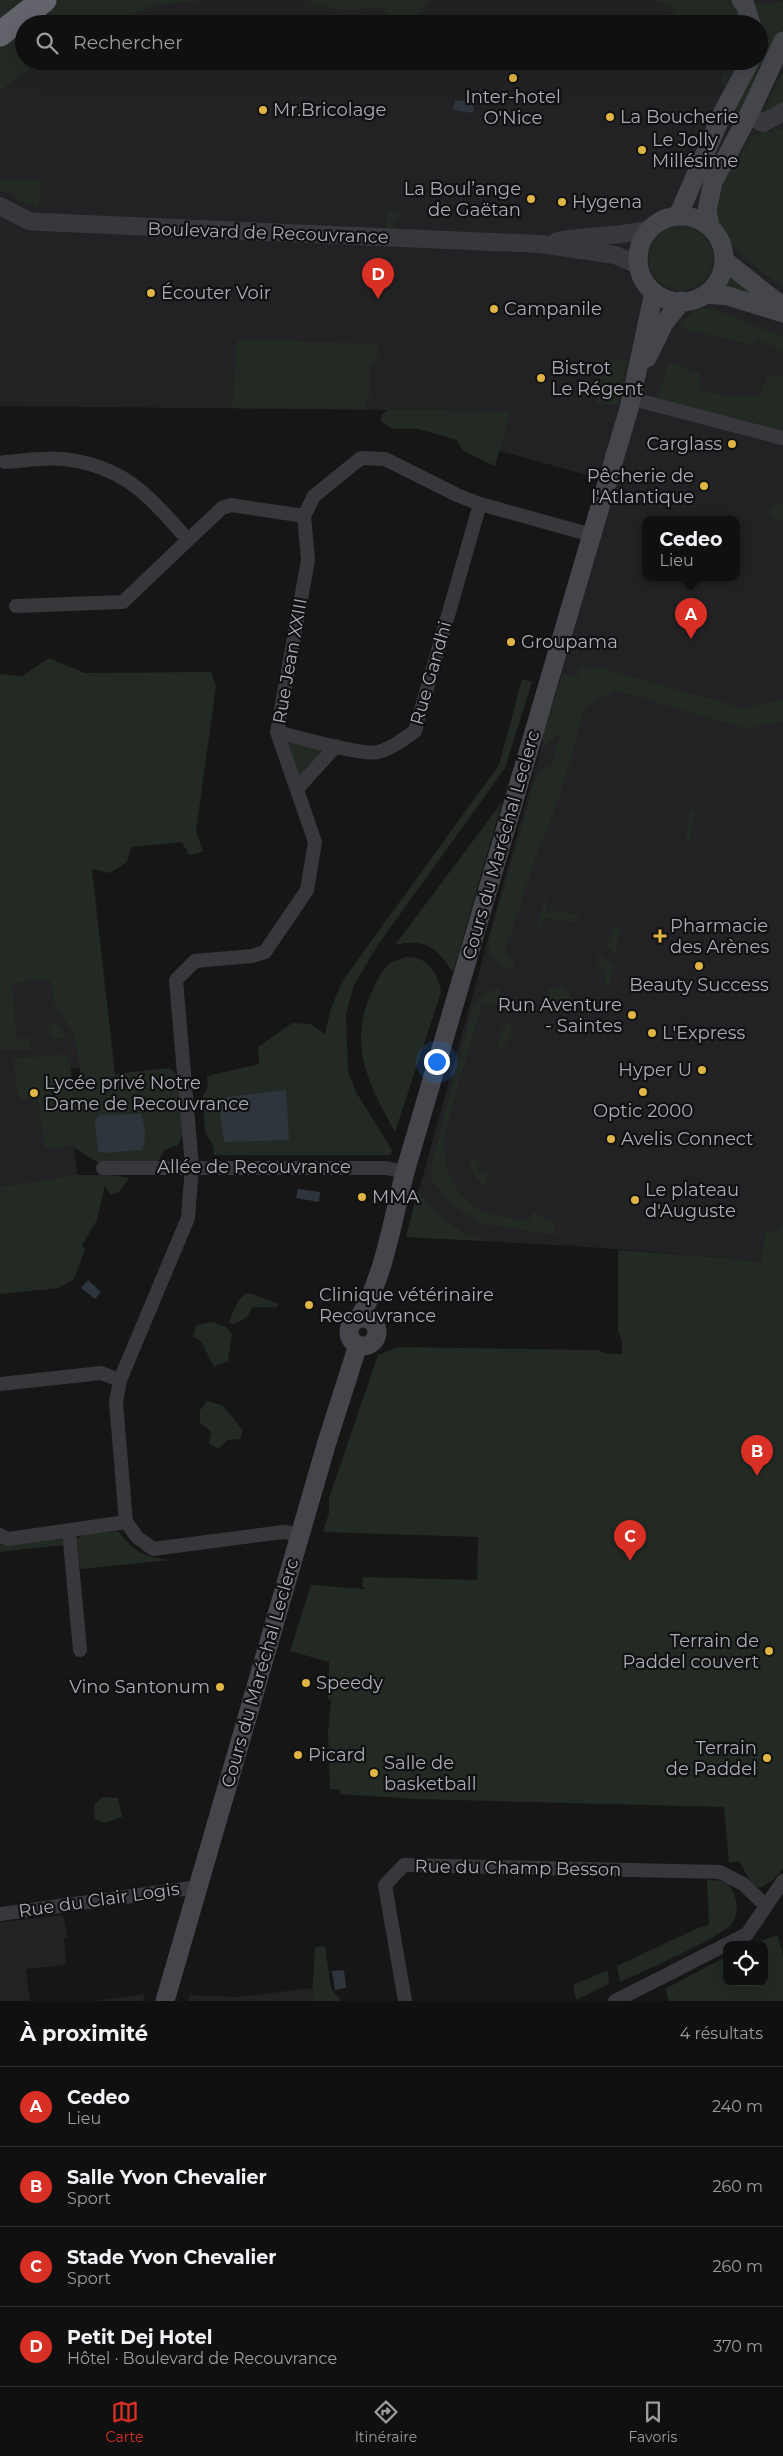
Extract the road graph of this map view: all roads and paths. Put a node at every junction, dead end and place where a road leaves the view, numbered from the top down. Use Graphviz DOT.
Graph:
graph roads {
  1 [pos="44,0"];
  2 [pos="741,0"];
  3 [pos="25,15"];
  4 [pos="748,15"];
  5 [pos="15,22"];
  6 [pos="0,34"];
  7 [pos="783,41"];
  8 [pos="745,70"];
  9 [pos="783,112"];
  10 [pos="748,116"];
  11 [pos="0,206"];
  12 [pos="678,216"];
  13 [pos="710,226"];
  14 [pos="650,229"];
  15 [pos="540,244"];
  16 [pos="724,260"];
  17 [pos="638,266"];
  18 [pos="654,292"];
  19 [pos="707,294"];
  20 [pos="682,301"];
  21 [pos="783,306"];
  22 [pos="783,313"];
  23 [pos="631,404"];
  24 [pos="782,438"];
  25 [pos="5,462"];
  26 [pos="480,504"];
  27 [pos="304,516"];
  28 [pos="592,535"];
  29 [pos="188,540"];
  30 [pos="16,606"];
  31 [pos="277,732"];
  32 [pos="336,746"];
  33 [pos="297,789"];
  34 [pos="192,1166"];
  35 [pos="103,1168"];
  36 [pos="405,1172"];
  37 [pos="120,1380"];
  38 [pos="0,1384"];
  39 [pos="126,1522"];
  40 [pos="69,1531"];
  41 [pos="301,1534"];
  42 [pos="0,1535"];
  43 [pos="80,1650"];
  44 [pos="783,1881"];
  45 [pos="197,1889"];
  46 [pos="765,1905"];
  47 [pos="0,1914"];
  48 [pos="165,2001"];
  49 [pos="405,2001"];
  50 [pos="615,2001"];
  1 -- 3 [label="highway"];
  2 -- 4 [label="main road"];
  5 -- 6 [label="highway"];
  7 -- 10 [label="main road"];
  8 -- 12 [label="main road"];
  9 -- 10 [label="street"];
  10 -- 13 [label="main road"];
  11 -- 15 [label="street, Boulevard de Recouvrance"];
  12 -- 13 [label="main road"];
  12 -- 14 [label="main road"];
  13 -- 16 [label="main road"];
  14 -- 15 [label="street"];
  14 -- 17 [label="main road"];
  15 -- 17 [label="street"];
  16 -- 19 [label="main road"];
  16 -- 21 [label="main road"];
  17 -- 18 [label="main road"];
  18 -- 20 [label="main road"];
  18 -- 23 [label="main road, Cours du Maréchal Leclerc"];
  19 -- 20 [label="main road"];
  19 -- 22 [label="main road"];
  20 -- 23 [label="main road, Cours du Maréchal Leclerc"];
  23 -- 24 [label="street"];
  23 -- 28 [label="main road, Cours du Maréchal Leclerc"];
  25 -- 29 [label="street"];
  26 -- 27 [label="street"];
  26 -- 28 [label="street"];
  26 -- 32 [label="street, Rue Gandhi"];
  27 -- 29 [label="street"];
  27 -- 31 [label="street, Rue Jean XXIII"];
  28 -- 36 [label="main road, Cours du Maréchal Leclerc"];
  29 -- 30 [label="street"];
  31 -- 32 [label="street, Rue Gandhi"];
  31 -- 33 [label="street, Rue Jean XXIII"];
  32 -- 33 [label="street"];
  33 -- 34 [label="street, Rue Jean XXIII"];
  34 -- 35 [label="street, Allée de Recouvrance"];
  34 -- 36 [label="street, Allée de Recouvrance"];
  34 -- 37 [label="street, Rue Jean XXIII"];
  36 -- 41 [label="main road, Cours du Maréchal Leclerc"];
  37 -- 38 [label="street"];
  37 -- 39 [label="street, Rue Jean XXIII"];
  39 -- 40 [label="street"];
  39 -- 41 [label="street"];
  40 -- 42 [label="street"];
  40 -- 43 [label="street"];
  41 -- 45 [label="main road, Cours du Maréchal Leclerc"];
  44 -- 46 [label="street"];
  45 -- 47 [label="street, Rue du Clair Logis"];
  45 -- 48 [label="main road, Cours du Maréchal Leclerc"];
  46 -- 49 [label="street, Rue du Champ Besson"];
  46 -- 50 [label="street"];
}
